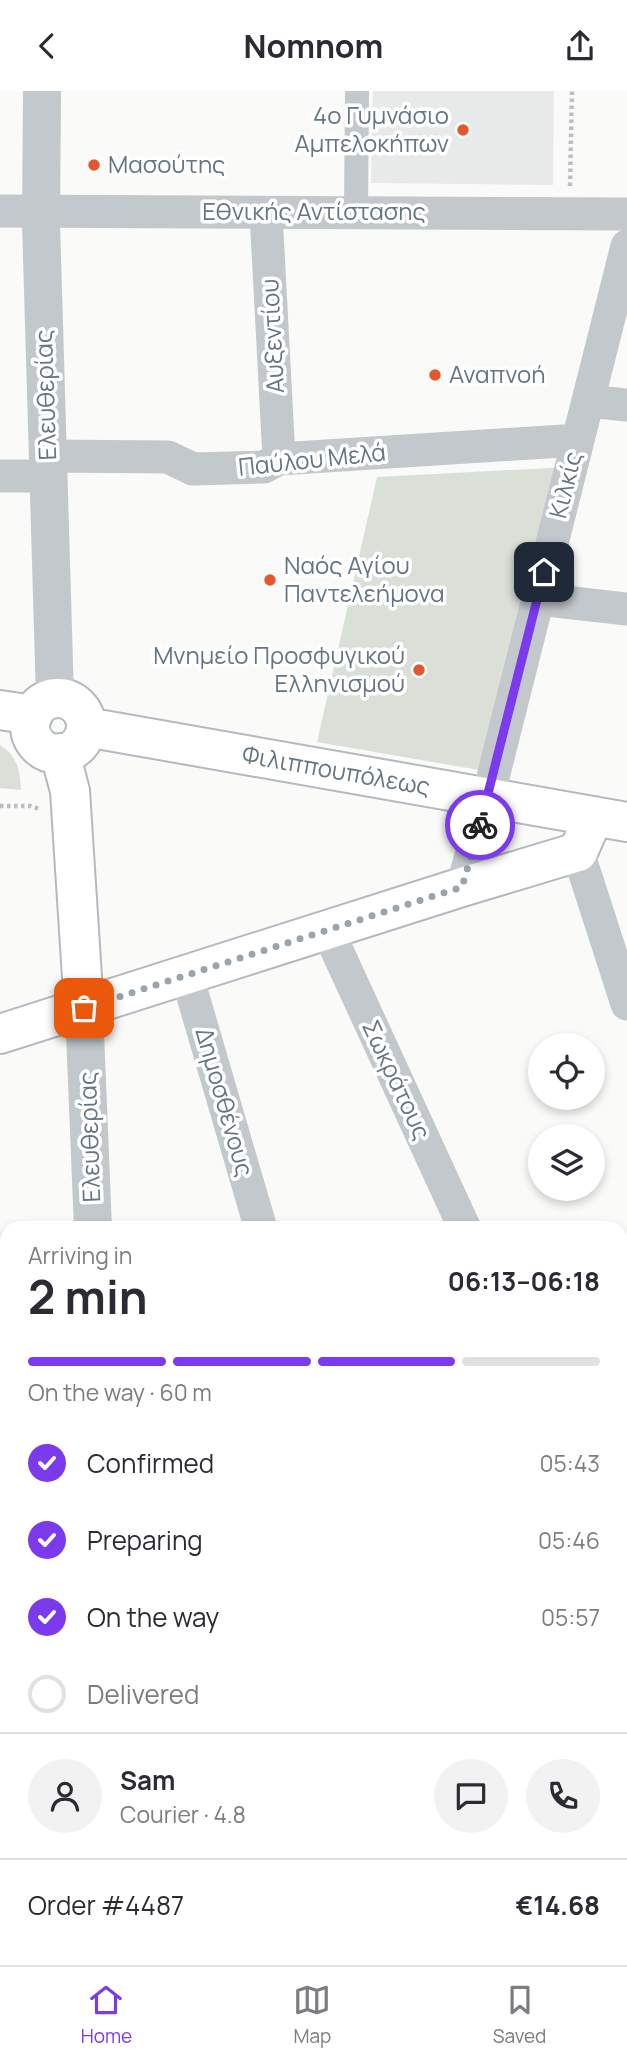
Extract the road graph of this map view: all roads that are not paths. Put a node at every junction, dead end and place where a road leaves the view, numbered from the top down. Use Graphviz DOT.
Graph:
graph roads {
  1 [pos="42,91"];
  2 [pos="357,91"];
  3 [pos="0,211"];
  4 [pos="356,211"];
  5 [pos="266,213"];
  6 [pos="627,214"];
  7 [pos="41,216"];
  8 [pos="0,234"];
  9 [pos="627,246"];
  10 [pos="588,401"];
  11 [pos="627,405"];
  12 [pos="578,440"];
  13 [pos="279,459"];
  14 [pos="48,466"];
  15 [pos="0,476"];
  16 [pos="538,599"];
  17 [pos="627,609"];
  18 [pos="29,708"];
  19 [pos="73,740"];
  20 [pos="488,797"];
  21 [pos="610,819"];
  22 [pos="578,852"];
  23 [pos="462,887"];
  24 [pos="328,931"];
  25 [pos="187,976"];
  26 [pos="627,1004"];
  27 [pos="84,1008"];
  28 [pos="0,1034"];
  29 [pos="93,1221"];
  30 [pos="259,1221"];
  31 [pos="461,1221"];
  1 -- 7 [label="street, Ελευθερίας"];
  2 -- 4 [label="street"];
  3 -- 7 [label="street, Εθνικής Αντίστασης"];
  4 -- 5 [label="street, Εθνικής Αντίστασης"];
  4 -- 6 [label="street, Εθνικής Αντίστασης"];
  5 -- 7 [label="street, Εθνικής Αντίστασης"];
  5 -- 13 [label="street, Αυξεντίου"];
  7 -- 8 [label="street"];
  7 -- 14 [label="street, Ελευθερίας"];
  9 -- 10 [label="street, Κιλκίς"];
  10 -- 11 [label="street"];
  10 -- 12 [label="street, Κιλκίς"];
  12 -- 13 [label="street, Παύλου Μελά"];
  12 -- 16 [label="street, Κιλκίς"];
  13 -- 14 [label="street, Παύλου Μελά"];
  14 -- 15 [label="street, Παύλου Μελά"];
  14 -- 18 [label="street, Ελευθερίας"];
  16 -- 17 [label="street"];
  16 -- 20 [label="street, Κιλκίς"];
  18 -- 19 [label="main road"];
  18 -- 19 [label="main road"];
  19 -- 20 [label="main road, Φιλιππουπόλεως"];
  19 -- 27 [label="main road, Ελευθερίας"];
  20 -- 21 [label="main road, Φιλιππουπόλεως"];
  20 -- 23 [label="street, Κιλκίς"];
  21 -- 22 [label="main road"];
  22 -- 23 [label="main road"];
  22 -- 26 [label="street"];
  23 -- 24 [label="main road"];
  24 -- 25 [label="main road"];
  24 -- 31 [label="street, Σωκράτους"];
  25 -- 27 [label="main road"];
  25 -- 30 [label="street, Δημοσθένους"];
  27 -- 28 [label="main road"];
  27 -- 29 [label="street, Ελευθερίας"];
}
